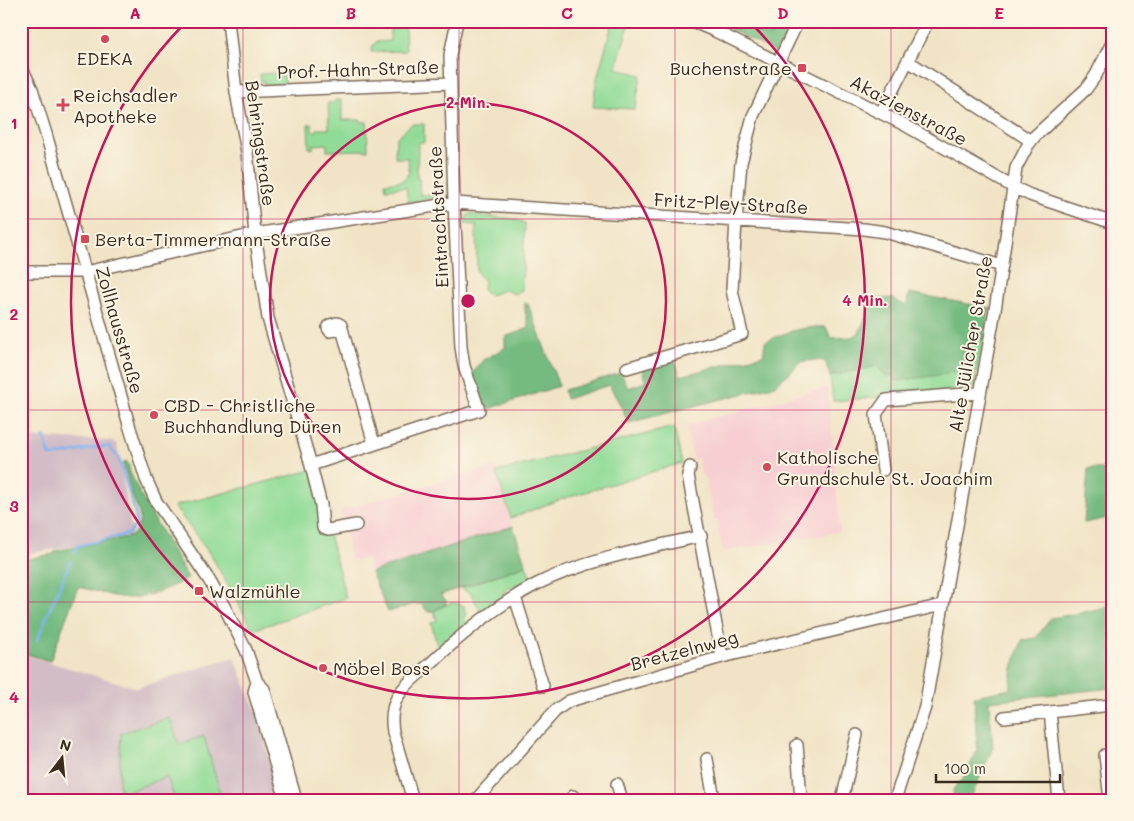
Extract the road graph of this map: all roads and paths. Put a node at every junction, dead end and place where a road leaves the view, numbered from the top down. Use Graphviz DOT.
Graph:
graph roads {
  1 [pos="228,21"];
  2 [pos="457,21"];
  3 [pos="691,21"];
  4 [pos="798,21"];
  5 [pos="928,21"];
  6 [pos="1108,21"];
  7 [pos="1113,23"];
  8 [pos="715,26"];
  9 [pos="1113,41"];
  10 [pos="908,61"];
  11 [pos="778,63"];
  12 [pos="21,66"];
  13 [pos="451,83"];
  14 [pos="236,92"];
  15 [pos="881,113"];
  16 [pos="1031,141"];
  17 [pos="1013,188"];
  18 [pos="454,204"];
  19 [pos="736,220"];
  20 [pos="1113,223"];
  21 [pos="255,234"];
  22 [pos="1002,266"];
  23 [pos="21,272"];
  24 [pos="85,272"];
  25 [pos="342,329"];
  26 [pos="627,368"];
  27 [pos="979,393"];
  28 [pos="374,444"];
  29 [pos="311,465"];
  30 [pos="690,466"];
  31 [pos="883,470"];
  32 [pos="356,525"];
  33 [pos="700,536"];
  34 [pos="515,597"];
  35 [pos="942,606"];
  36 [pos="722,657"];
  37 [pos="257,682"];
  38 [pos="543,686"];
  39 [pos="1111,705"];
  40 [pos="1050,712"];
  41 [pos="1004,717"];
  42 [pos="857,735"];
  43 [pos="797,745"];
  44 [pos="1105,755"];
  45 [pos="707,759"];
  46 [pos="617,784"];
  47 [pos="286,800"];
  48 [pos="296,800"];
  49 [pos="413,800"];
  50 [pos="476,800"];
  51 [pos="622,800"];
  52 [pos="714,800"];
  53 [pos="801,800"];
  54 [pos="842,800"];
  55 [pos="895,800"];
  56 [pos="1059,800"];
  57 [pos="1110,800"];
  1 -- 14 [label="street, Behringstraße"];
  2 -- 13 [label="street, Eintrachtstraße"];
  3 -- 8 [label="street, Akazienstraße"];
  4 -- 11 [label="street"];
  5 -- 10 [label="street"];
  6 -- 7 [label="street"];
  8 -- 11 [label="street, Akazienstraße"];
  9 -- 16 [label="street, Alte Jülicher Straße"];
  10 -- 15 [label="street"];
  10 -- 16 [label="street"];
  11 -- 15 [label="street, Akazienstraße"];
  11 -- 19 [label="street"];
  12 -- 24 [label="street, Zollhausstraße"];
  13 -- 14 [label="street, Prof.-Hahn-Straße"];
  13 -- 18 [label="street, Eintrachtstraße"];
  14 -- 21 [label="street, Behringstraße"];
  15 -- 17 [label="street, Akazienstraße"];
  16 -- 17 [label="street, Alte Jülicher Straße"];
  17 -- 20 [label="street, Akazienstraße"];
  17 -- 22 [label="street, Alte Jülicher Straße"];
  18 -- 19 [label="street, Fritz-Pley-Straße"];
  18 -- 21 [label="street"];
  18 -- 28 [label="street, Eintrachtstraße"];
  19 -- 22 [label="street, Fritz-Pley-Straße"];
  19 -- 26 [label="street"];
  21 -- 24 [label="street"];
  21 -- 29 [label="street, Behringstraße"];
  22 -- 27 [label="street, Alte Jülicher Straße"];
  23 -- 24 [label="street"];
  24 -- 37 [label="street, Zollhausstraße"];
  25 -- 28 [label="street"];
  27 -- 31 [label="street"];
  27 -- 35 [label="street, Alte Jülicher Straße"];
  28 -- 29 [label="street"];
  29 -- 32 [label="street, Behringstraße"];
  30 -- 33 [label="street"];
  33 -- 34 [label="street"];
  33 -- 36 [label="street"];
  34 -- 38 [label="street"];
  34 -- 49 [label="street"];
  35 -- 36 [label="street, Bretzelnweg"];
  35 -- 55 [label="street, Alte Jülicher Straße"];
  36 -- 50 [label="street, Bretzelnweg"];
  37 -- 47 [label="street"];
  37 -- 48 [label="street"];
  39 -- 40 [label="street"];
  40 -- 41 [label="street"];
  40 -- 56 [label="street"];
  42 -- 54 [label="street"];
  43 -- 53 [label="street"];
  44 -- 57 [label="street"];
  45 -- 52 [label="street"];
  46 -- 51 [label="street"];
}
